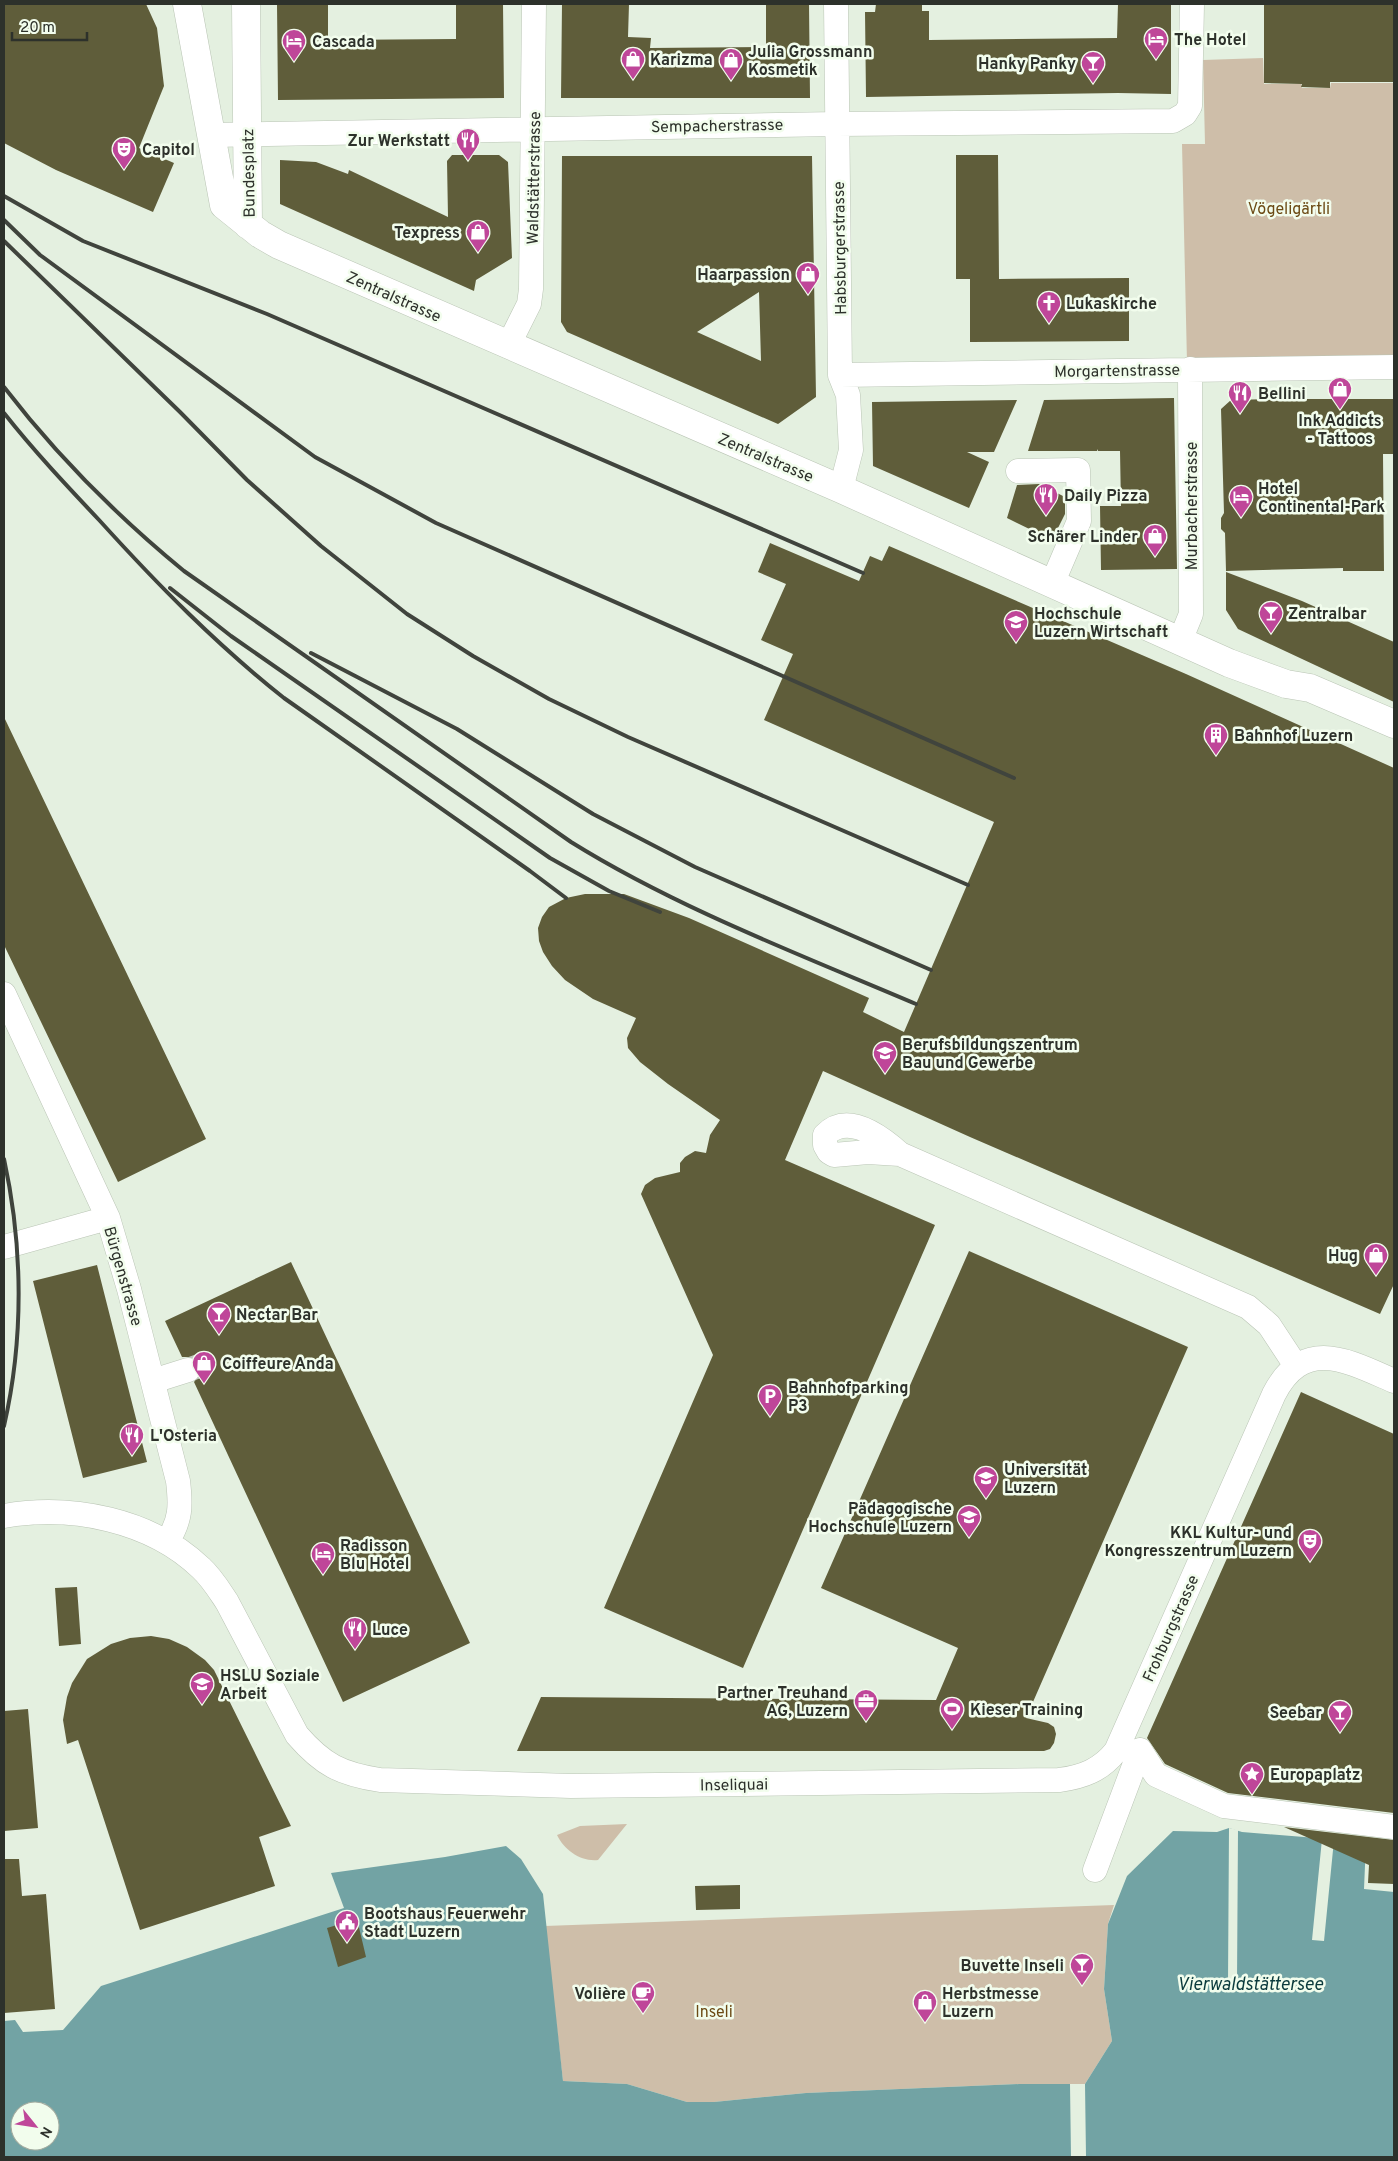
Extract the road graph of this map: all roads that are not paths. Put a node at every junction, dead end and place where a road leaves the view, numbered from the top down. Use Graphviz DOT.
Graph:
graph roads {
  1 [pos="187,4"];
  2 [pos="246,4"];
  3 [pos="534,4"];
  4 [pos="836,4"];
  5 [pos="1192,4"];
  6 [pos="837,124"];
  7 [pos="534,128"];
  8 [pos="247,134"];
  9 [pos="210,135"];
  10 [pos="248,225"];
  11 [pos="508,346"];
  12 [pos="1394,367"];
  13 [pos="1190,369"];
  14 [pos="840,375"];
  15 [pos="1018,471"];
  16 [pos="841,489"];
  17 [pos="1052,584"];
  18 [pos="1180,641"];
  19 [pos="1286,684"];
  20 [pos="1394,724"];
  21 [pos="1394,741"];
  22 [pos="4,994"];
  23 [pos="900,1154"];
  24 [pos="108,1218"];
  25 [pos="4,1247"];
  26 [pos="1296,1366"];
  27 [pos="188,1370"];
  28 [pos="153,1381"];
  29 [pos="1394,1381"];
  30 [pos="4,1516"];
  31 [pos="167,1542"];
  32 [pos="1087,1774"];
  33 [pos="1394,1827"];
  34 [pos="1095,1870"];
  1 -- 9 [label="main road, Bundesplatz"];
  2 -- 8 [label="main road, Bundesplatz"];
  3 -- 7 [label="street, Waldstätterstrasse"];
  4 -- 6 [label="street, Habsburgerstrasse"];
  5 -- 6 [label="street, Sempacherstrasse"];
  6 -- 7 [label="street, Sempacherstrasse"];
  6 -- 14 [label="street, Habsburgerstrasse"];
  7 -- 8 [label="street, Sempacherstrasse"];
  7 -- 11 [label="street, Waldstätterstrasse"];
  8 -- 9 [label="street, Sempacherstrasse"];
  8 -- 10 [label="main road, Bundesplatz"];
  9 -- 10 [label="main road, Bundesplatz"];
  10 -- 11 [label="main road, Zentralstrasse"];
  11 -- 16 [label="main road, Zentralstrasse"];
  12 -- 13 [label="street, Morgartenstrasse"];
  13 -- 14 [label="street, Morgartenstrasse"];
  13 -- 18 [label="street, Murbacherstrasse"];
  14 -- 16 [label="street, Habsburgerstrasse"];
  15 -- 17 [label="street"];
  16 -- 17 [label="main road, Zentralstrasse"];
  17 -- 18 [label="main road, Zentralstrasse"];
  18 -- 19 [label="main road, Zentralstrasse"];
  19 -- 20 [label="main road, Zentralstrasse"];
  19 -- 21 [label="main road, Zentralstrasse"];
  22 -- 24 [label="street"];
  23 -- 26 [label="street"];
  24 -- 25 [label="street, Bürgenstrasse"];
  24 -- 28 [label="street, Bürgenstrasse"];
  26 -- 29 [label="street"];
  26 -- 32 [label="street, Frohburgstrasse"];
  27 -- 28 [label="street"];
  28 -- 31 [label="street, Bürgenstrasse"];
  30 -- 31 [label="street, Inseliquai"];
  31 -- 32 [label="street, Inseliquai"];
  33 -- 34 [label="street"];
}
